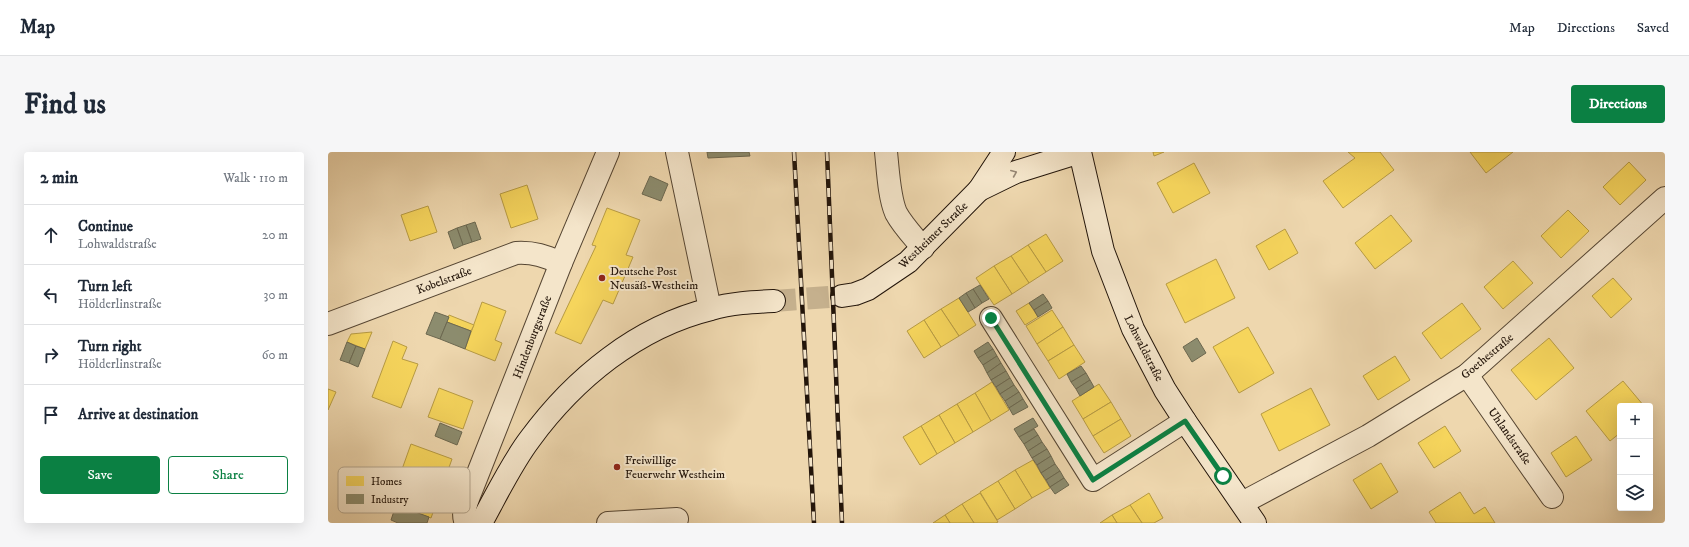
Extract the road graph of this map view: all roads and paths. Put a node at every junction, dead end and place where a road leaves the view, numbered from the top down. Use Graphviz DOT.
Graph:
graph roads {
  1 [pos="608,152"];
  2 [pos="677,152"];
  3 [pos="886,152"];
  4 [pos="1004,152"];
  5 [pos="1080,152"];
  6 [pos="978,190"];
  7 [pos="1665,198"];
  8 [pos="923,248"];
  9 [pos="561,262"];
  10 [pos="842,296"];
  11 [pos="774,301"];
  12 [pos="710,309"];
  13 [pos="991,318"];
  14 [pos="328,324"];
  15 [pos="1467,375"];
  16 [pos="1185,421"];
  17 [pos="470,494"];
  18 [pos="1552,497"];
  19 [pos="1242,503"];
  20 [pos="464,513"];
  21 [pos="677,519"];
  22 [pos="466,523"];
  23 [pos="481,523"];
  24 [pos="608,523"];
  25 [pos="1255,523"];
  1 -- 9 [label="street, Hindenburgstraße"];
  2 -- 12 [label="street"];
  3 -- 8 [label="street"];
  4 -- 6 [label="street, Westheimer Straße"];
  6 -- 5 [label="street, Westheimer Straße, one-way"];
  5 -- 16 [label="street, Lohwaldstraße"];
  6 -- 8 [label="street, Westheimer Straße"];
  7 -- 15 [label="street, Goethestraße"];
  8 -- 10 [label="street, Westheimer Straße"];
  9 -- 14 [label="street, Kobelstraße"];
  9 -- 17 [label="street, Hindenburgstraße"];
  11 -- 12 [label="street"];
  12 -- 23 [label="street"];
  13 -- 16 [label="street"];
  15 -- 18 [label="street, Uhlandstraße"];
  15 -- 19 [label="street, Goethestraße"];
  16 -- 19 [label="street, Lohwaldstraße"];
  19 -- 25 [label="street, Lohwaldstraße"];
  20 -- 22 [label="street, Hindenburgstraße"];
  21 -- 24 [label="street"];
}
